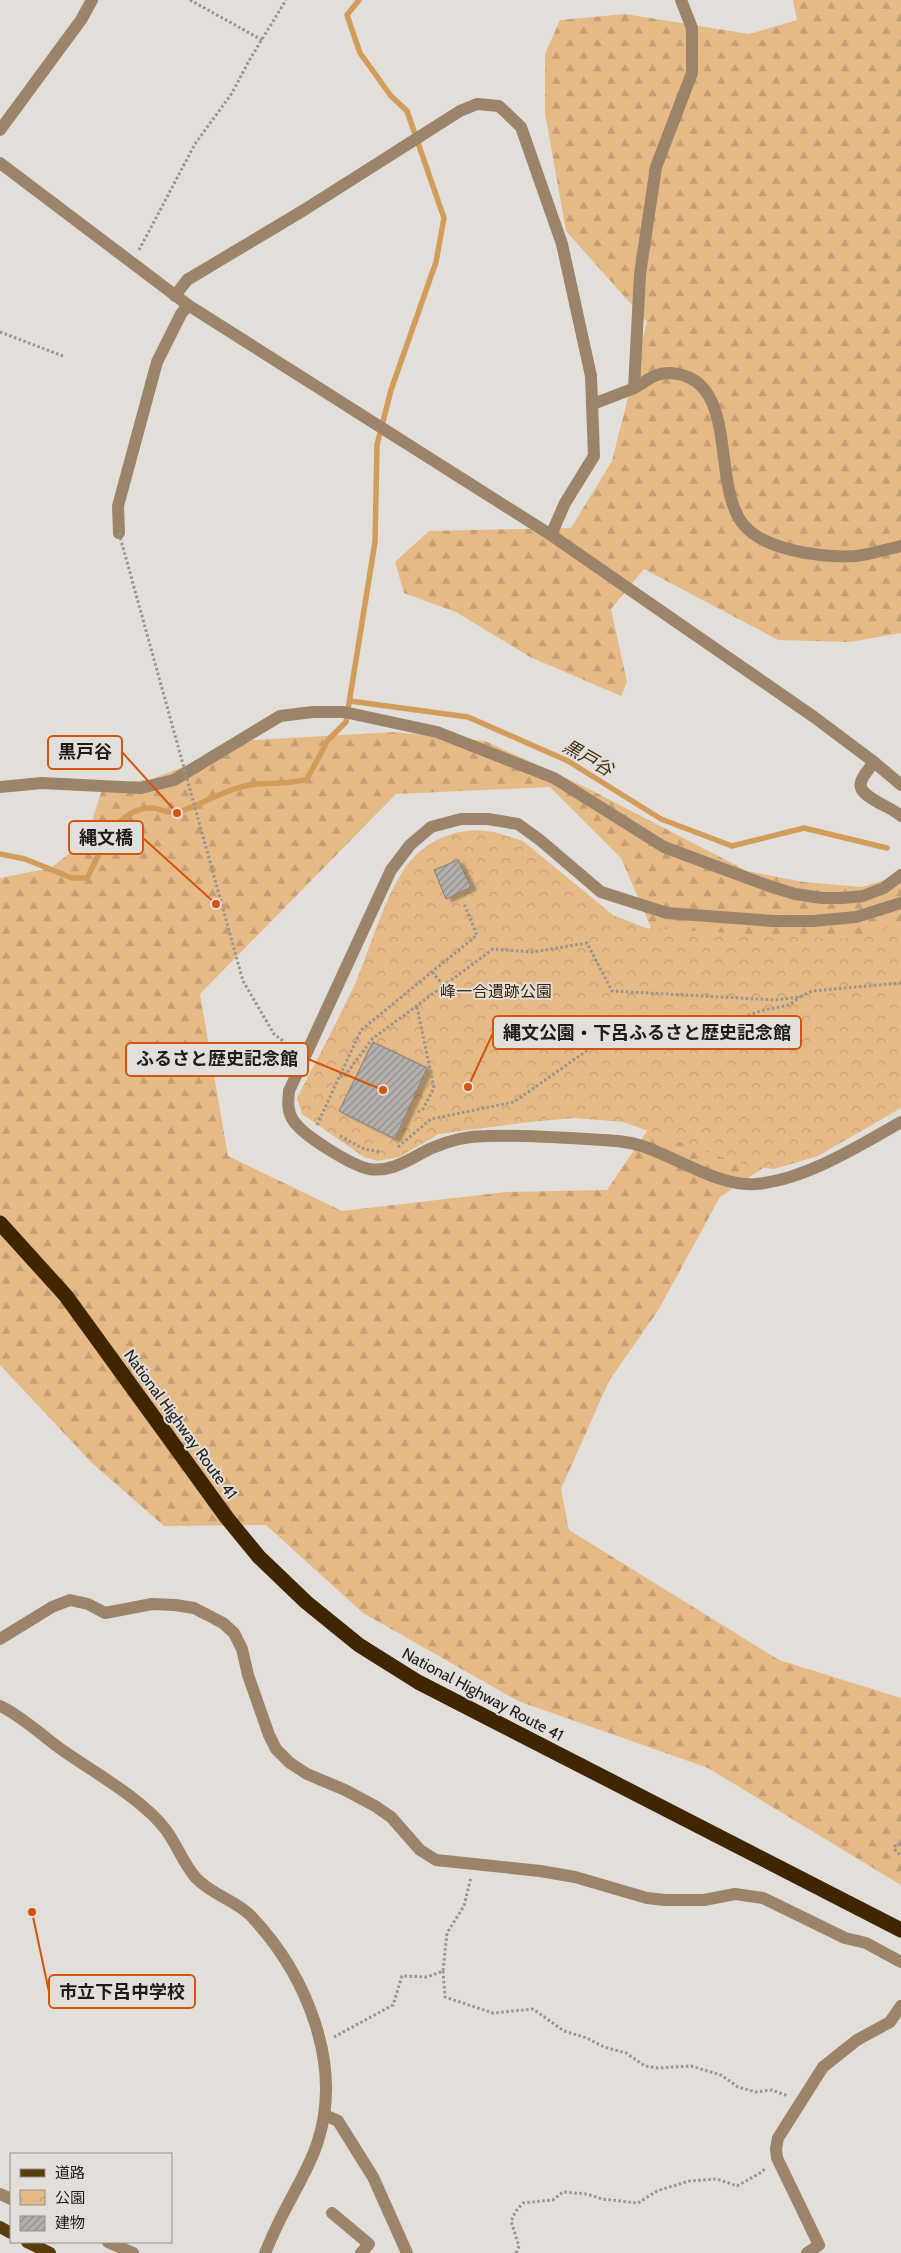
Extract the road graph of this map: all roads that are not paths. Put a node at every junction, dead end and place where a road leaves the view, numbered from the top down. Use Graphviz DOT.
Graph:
graph roads {
  1 [pos="92,0"];
  2 [pos="681,0"];
  3 [pos="0,130"];
  4 [pos="0,164"];
  5 [pos="175,296"];
  6 [pos="188,305"];
  7 [pos="634,388"];
  8 [pos="593,404"];
  9 [pos="119,533"];
  10 [pos="551,535"];
  11 [pos="901,546"];
  12 [pos="874,762"];
  13 [pos="901,785"];
  14 [pos="0,788"];
  15 [pos="901,816"];
  16 [pos="901,876"];
  17 [pos="901,903"];
  18 [pos="901,1122"];
  19 [pos="0,1223"];
  20 [pos="0,1639"];
  21 [pos="0,1706"];
  22 [pos="901,1930"];
  23 [pos="901,1962"];
  24 [pos="901,2006"];
  25 [pos="325,2115"];
  26 [pos="332,2213"];
  27 [pos="30,2243"];
  28 [pos="110,2243"];
  29 [pos="50,2253"];
  30 [pos="133,2253"];
  31 [pos="265,2253"];
  32 [pos="360,2253"];
  33 [pos="407,2253"];
  34 [pos="807,2253"];
  1 -- 3 [label="street"];
  2 -- 7 [label="street"];
  4 -- 5 [label="street"];
  5 -- 6 [label="street"];
  5 -- 8 [label="street"];
  6 -- 9 [label="street"];
  6 -- 10 [label="street"];
  7 -- 8 [label="street"];
  7 -- 11 [label="street"];
  8 -- 10 [label="street"];
  10 -- 12 [label="street"];
  12 -- 13 [label="street"];
  12 -- 15 [label="street"];
  14 -- 16 [label="street"];
  17 -- 18 [label="street"];
  19 -- 22 [label="highway, National Highway Route 41"];
  20 -- 23 [label="street"];
  21 -- 25 [label="street"];
  24 -- 34 [label="street"];
  25 -- 31 [label="street"];
  25 -- 33 [label="street"];
  26 -- 32 [label="street"];
  27 -- 29 [label="main road"];
  28 -- 30 [label="street"];
}
